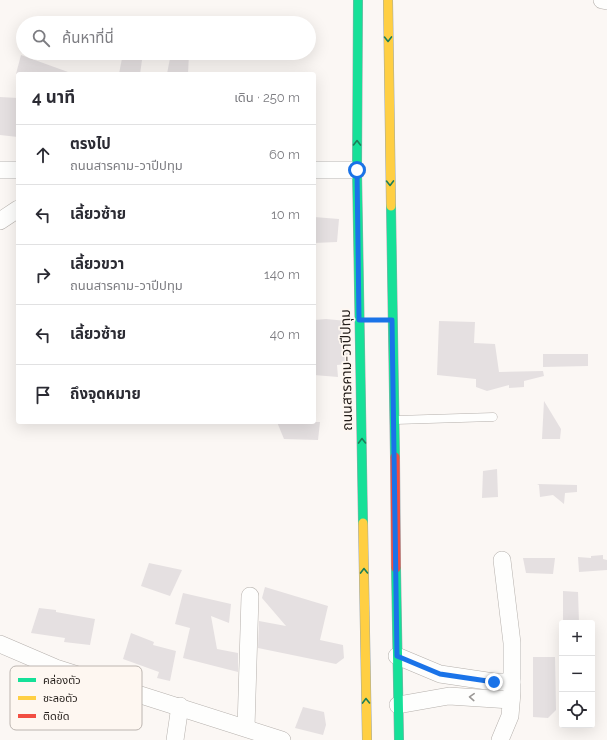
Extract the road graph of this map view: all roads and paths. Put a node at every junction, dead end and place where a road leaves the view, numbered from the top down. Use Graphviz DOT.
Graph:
graph roads {
  1 [pos="358,0"];
  2 [pos="388,0"];
  3 [pos="602,0"];
  4 [pos="607,1"];
  5 [pos="0,170"];
  6 [pos="16,170"];
  7 [pos="316,170"];
  8 [pos="357,170"];
  9 [pos="16,209"];
  10 [pos="0,221"];
  11 [pos="359,320"];
  12 [pos="372,320"];
  13 [pos="493,417"];
  14 [pos="393,420"];
  15 [pos="502,560"];
  16 [pos="250,596"];
  17 [pos="0,644"];
  18 [pos="397,656"];
  19 [pos="51,666"];
  20 [pos="512,682"];
  21 [pos="142,694"];
  22 [pos="511,700"];
  23 [pos="398,705"];
  24 [pos="180,706"];
  25 [pos="246,728"];
  26 [pos="175,740"];
  27 [pos="282,740"];
  28 [pos="367,740"];
  29 [pos="399,740"];
  30 [pos="500,740"];
  8 -- 1 [label="main road, ถนนสารคาม-วาปีปทุม, one-way"];
  2 -- 14 [label="main road, one-way"];
  3 -- 4 [label="street"];
  5 -- 6 [label="street"];
  7 -- 8 [label="street"];
  8 -- 11 [label="main road, ถนนสารคาม-วาปีปทุม"];
  9 -- 10 [label="street"];
  11 -- 12 [label="main road"];
  28 -- 11 [label="main road, ถนนสารคาม-วาปีปทุม, one-way"];
  13 -- 14 [label="lane"];
  14 -- 18 [label="main road"];
  15 -- 20 [label="street"];
  16 -- 25 [label="street"];
  17 -- 19 [label="street"];
  18 -- 20 [label="street"];
  18 -- 23 [label="main road"];
  20 -- 22 [label="street"];
  21 -- 24 [label="street"];
  22 -- 23 [label="street, one-way"];
  22 -- 30 [label="street"];
  23 -- 29 [label="main road"];
  24 -- 25 [label="street"];
  24 -- 26 [label="street"];
  25 -- 27 [label="street"];
}
